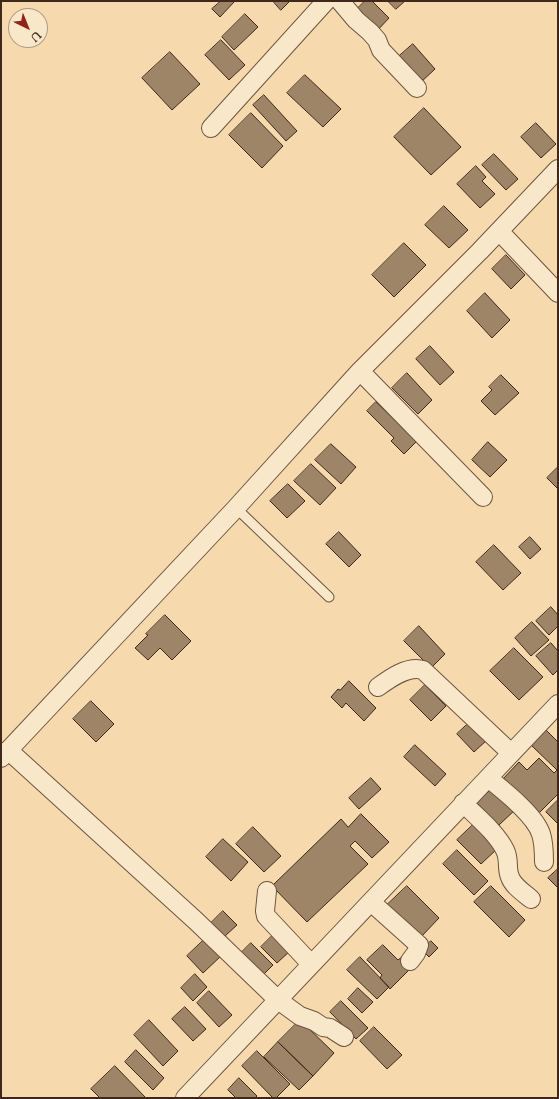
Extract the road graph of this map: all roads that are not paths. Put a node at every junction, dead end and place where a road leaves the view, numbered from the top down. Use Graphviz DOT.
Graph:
graph roads {
  1 [pos="326,1"];
  2 [pos="340,1"];
  3 [pos="417,88"];
  4 [pos="211,128"];
  5 [pos="558,169"];
  6 [pos="499,231"];
  7 [pos="558,293"];
  8 [pos="360,371"];
  9 [pos="483,497"];
  10 [pos="236,508"];
  11 [pos="329,597"];
  12 [pos="378,687"];
  13 [pos="557,708"];
  14 [pos="511,753"];
  15 [pos="5,754"];
  16 [pos="488,778"];
  17 [pos="464,803"];
  18 [pos="544,862"];
  19 [pos="267,891"];
  20 [pos="531,899"];
  21 [pos="371,902"];
  22 [pos="410,961"];
  23 [pos="312,964"];
  24 [pos="278,1000"];
  25 [pos="344,1037"];
  26 [pos="185,1098"];
  1 -- 4 [label="street"];
  2 -- 3 [label="street"];
  5 -- 6 [label="street"];
  6 -- 7 [label="street"];
  6 -- 8 [label="street"];
  8 -- 9 [label="street"];
  8 -- 10 [label="street"];
  10 -- 11 [label="lane"];
  10 -- 15 [label="street"];
  12 -- 14 [label="street"];
  13 -- 14 [label="street"];
  14 -- 16 [label="street"];
  15 -- 24 [label="street"];
  16 -- 17 [label="street"];
  16 -- 18 [label="street"];
  17 -- 20 [label="street"];
  17 -- 21 [label="street"];
  19 -- 23 [label="street"];
  21 -- 22 [label="street"];
  21 -- 23 [label="street"];
  23 -- 24 [label="street"];
  24 -- 25 [label="street"];
  24 -- 26 [label="street"];
}
